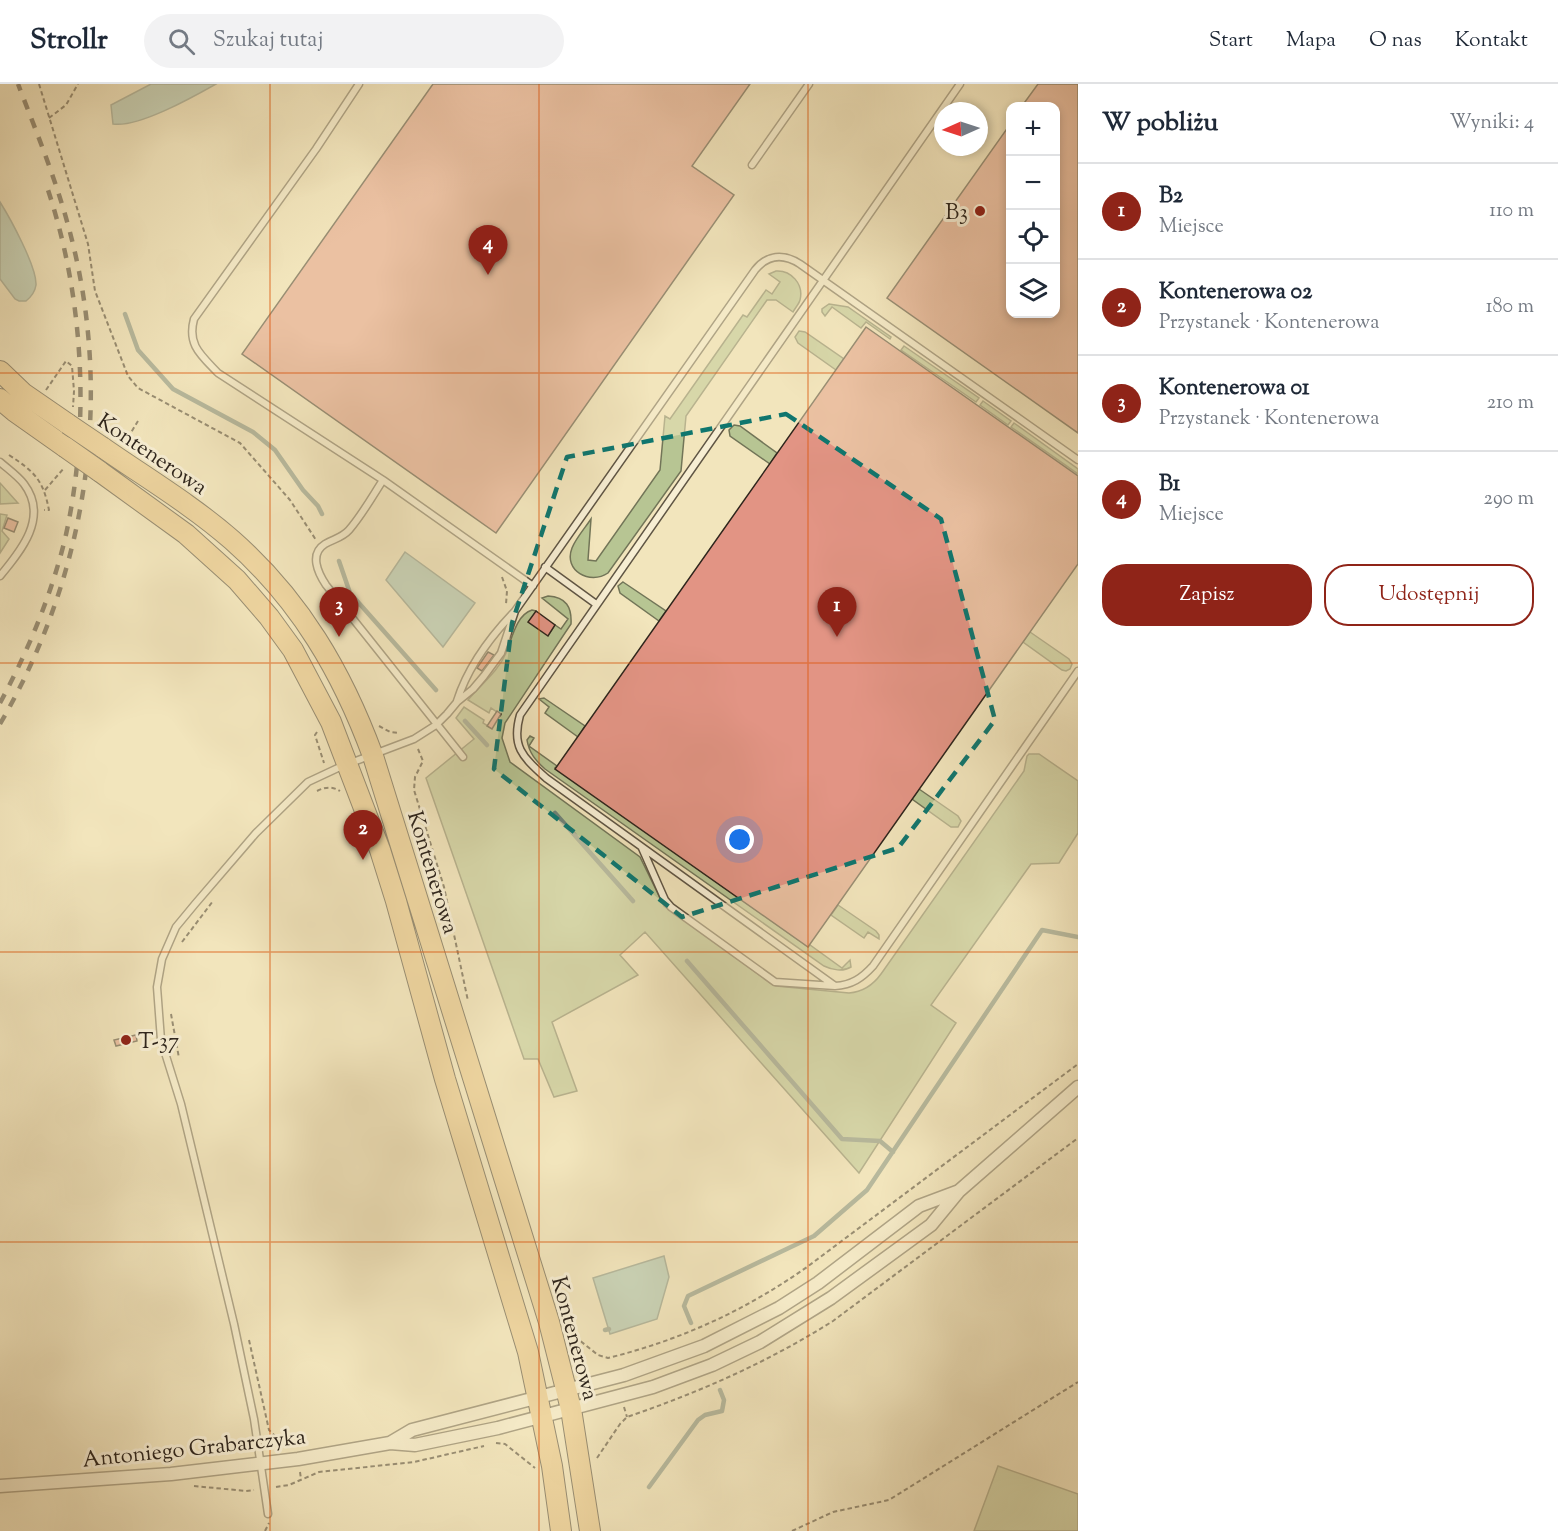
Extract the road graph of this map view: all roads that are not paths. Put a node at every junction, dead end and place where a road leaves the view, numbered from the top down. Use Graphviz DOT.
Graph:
graph roads {
  1 [pos="359,84"];
  2 [pos="809,84"];
  3 [pos="958,85"];
  4 [pos="752,165"];
  5 [pos="823,281"];
  6 [pos="0,371"];
  7 [pos="0,399"];
  8 [pos="1078,460"];
  9 [pos="0,462"];
  10 [pos="383,480"];
  11 [pos="545,567"];
  12 [pos="0,576"];
  13 [pos="533,586"];
  14 [pos="596,604"];
  15 [pos="515,611"];
  16 [pos="1078,671"];
  17 [pos="457,702"];
  18 [pos="435,724"];
  19 [pos="373,756"];
  20 [pos="463,757"];
  21 [pos="348,764"];
  22 [pos="642,848"];
  23 [pos="835,986"];
  24 [pos="1078,1087"];
  25 [pos="959,1191"];
  26 [pos="567,1390"];
  27 [pos="539,1397"];
  28 [pos="571,1409"];
  29 [pos="543,1417"];
  30 [pos="390,1443"];
  31 [pos="261,1464"];
  32 [pos="0,1486"];
  33 [pos="268,1514"];
  34 [pos="561,1531"];
  35 [pos="590,1531"];
  1 -- 10 [label="lane"];
  2 -- 4 [label="lane"];
  3 -- 5 [label="lane"];
  5 -- 8 [label="lane"];
  5 -- 11 [label="lane"];
  5 -- 14 [label="lane"];
  6 -- 19 [label="main road, Kontenerowa, bridge"];
  7 -- 21 [label="main road, Kontenerowa, bridge"];
  9 -- 12 [label="lane"];
  10 -- 13 [label="lane"];
  10 -- 18 [label="lane"];
  11 -- 13 [label="lane"];
  11 -- 14 [label="lane"];
  13 -- 15 [label="lane"];
  14 -- 22 [label="lane"];
  15 -- 17 [label="lane"];
  15 -- 17 [label="lane"];
  16 -- 23 [label="lane"];
  17 -- 18 [label="lane"];
  18 -- 19 [label="lane"];
  18 -- 20 [label="lane"];
  19 -- 21 [label="lane"];
  19 -- 26 [label="main road, Kontenerowa"];
  21 -- 27 [label="main road, Kontenerowa"];
  21 -- 31 [label="lane"];
  22 -- 23 [label="lane"];
  22 -- 23 [label="lane"];
  24 -- 25 [label="street, Antoniego Grabarczyka"];
  25 -- 26 [label="street, Antoniego Grabarczyka"];
  25 -- 28 [label="street, Antoniego Grabarczyka"];
  26 -- 27 [label="street, Antoniego Grabarczyka"];
  26 -- 28 [label="main road, Kontenerowa"];
  27 -- 29 [label="main road, Kontenerowa"];
  27 -- 30 [label="street, Antoniego Grabarczyka"];
  28 -- 29 [label="street, Antoniego Grabarczyka"];
  28 -- 35 [label="main road, Kontenerowa"];
  29 -- 30 [label="street, Antoniego Grabarczyka"];
  29 -- 34 [label="main road, Kontenerowa"];
  30 -- 31 [label="street, Antoniego Grabarczyka"];
  31 -- 32 [label="street, Antoniego Grabarczyka"];
  31 -- 33 [label="lane"];
}
